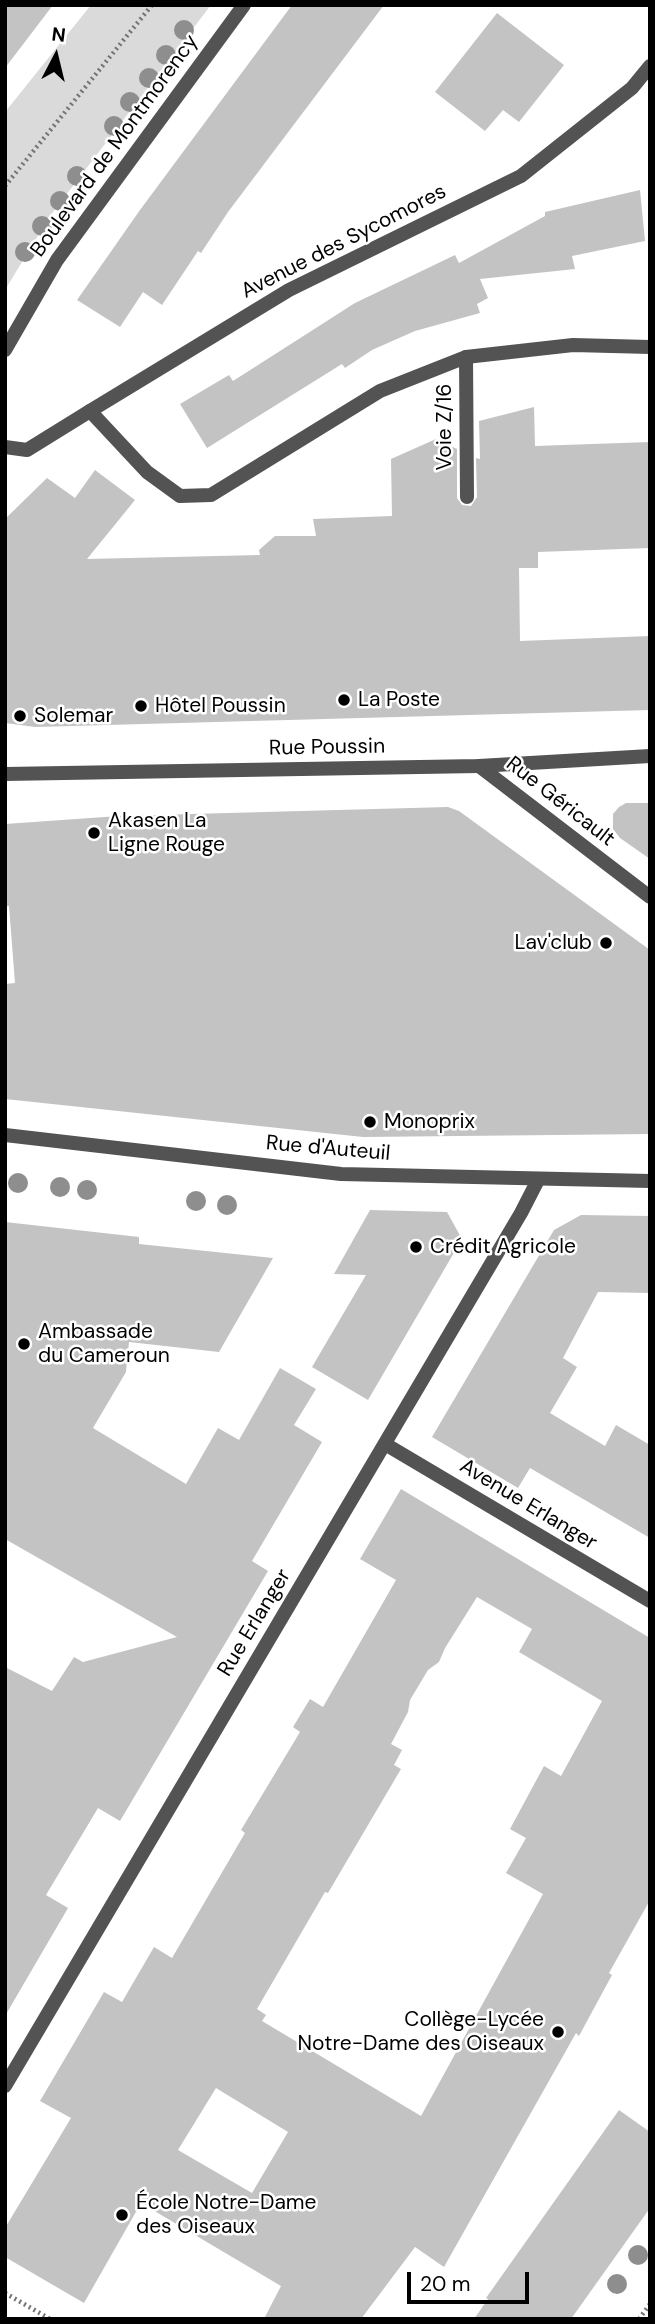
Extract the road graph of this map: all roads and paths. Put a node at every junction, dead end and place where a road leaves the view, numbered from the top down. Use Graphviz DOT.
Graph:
graph roads {
  1 [pos="152,5"];
  2 [pos="244,5"];
  3 [pos="650,66"];
  4 [pos="5,186"];
  5 [pos="650,347"];
  6 [pos="5,350"];
  7 [pos="466,357"];
  8 [pos="90,411"];
  9 [pos="5,447"];
  10 [pos="467,497"];
  11 [pos="650,756"];
  12 [pos="479,766"];
  13 [pos="5,775"];
  14 [pos="650,897"];
  15 [pos="5,1135"];
  16 [pos="538,1180"];
  17 [pos="650,1181"];
  18 [pos="385,1444"];
  19 [pos="650,1601"];
  20 [pos="5,2086"];
  21 [pos="5,2293"];
  22 [pos="650,2304"];
  23 [pos="50,2319"];
  24 [pos="639,2319"];
  1 -- 4 [label="path"];
  2 -- 6 [label="street, Boulevard de Montmorency"];
  3 -- 8 [label="street, Avenue des Sycomores"];
  5 -- 7 [label="street"];
  7 -- 8 [label="street"];
  7 -- 10 [label="street, Voie Z/16"];
  8 -- 9 [label="street, Avenue des Sycomores"];
  11 -- 12 [label="street, Rue Poussin"];
  12 -- 13 [label="street, Rue Poussin"];
  12 -- 14 [label="street, Rue Géricault"];
  15 -- 16 [label="street, Rue d'Auteuil"];
  16 -- 17 [label="street, Rue d'Auteuil"];
  16 -- 18 [label="street, Rue Erlanger"];
  18 -- 19 [label="street, Avenue Erlanger"];
  18 -- 20 [label="street, Rue Erlanger"];
  21 -- 23 [label="path"];
  22 -- 24 [label="path"];
}
